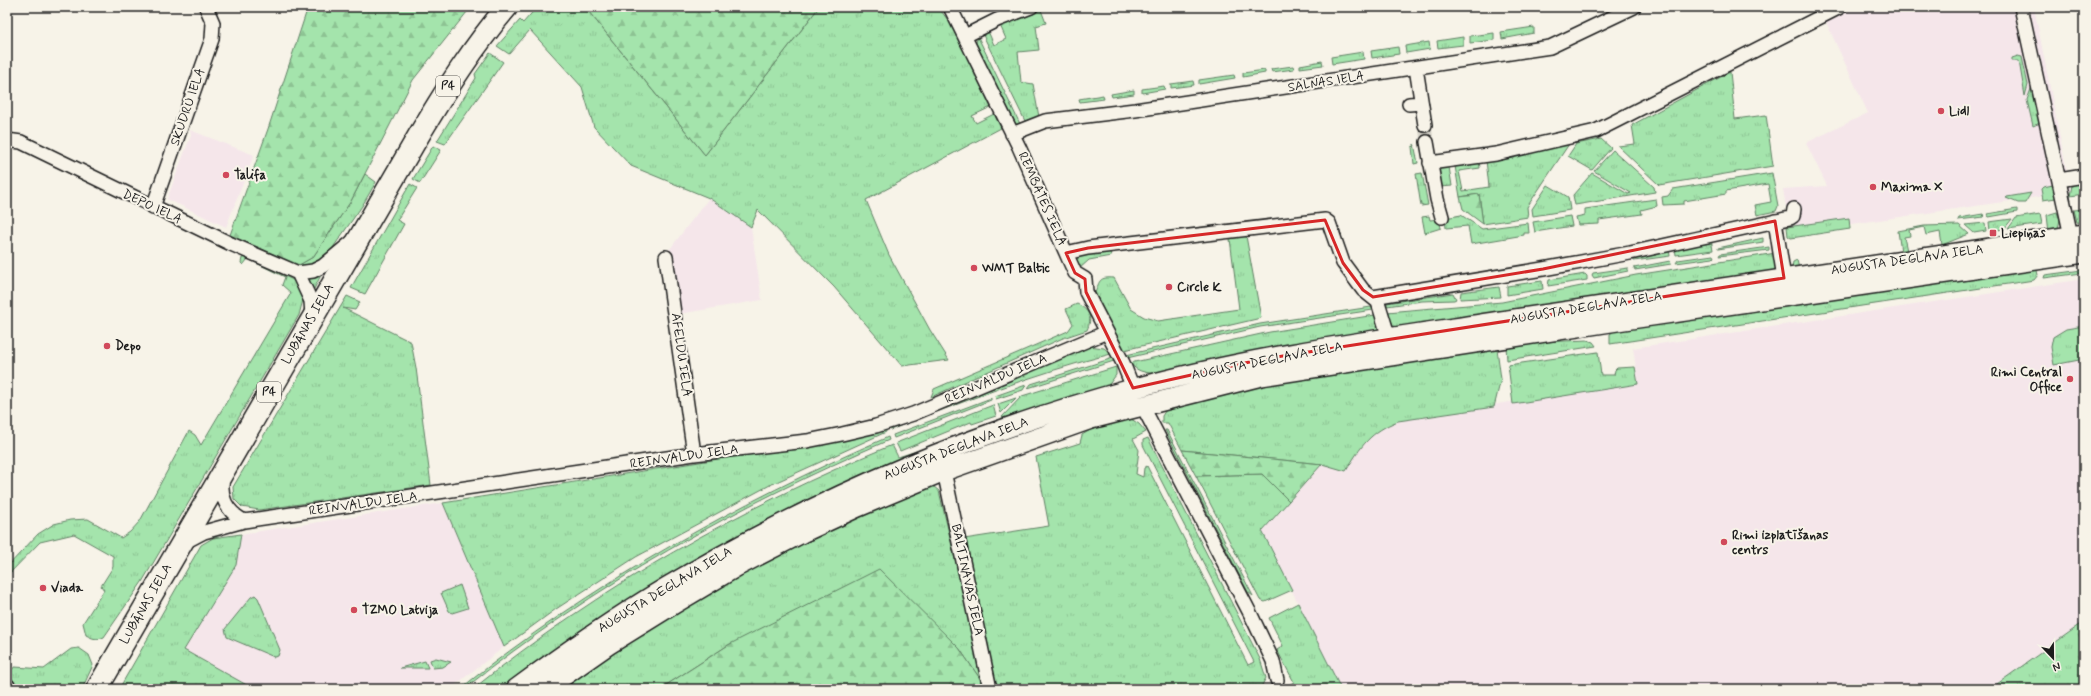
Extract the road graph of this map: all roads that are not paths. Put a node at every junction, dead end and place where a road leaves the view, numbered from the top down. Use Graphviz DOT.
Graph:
graph roads {
  1 [pos="206,7"];
  2 [pos="507,7"];
  3 [pos="950,7"];
  4 [pos="1031,7"];
  5 [pos="1634,7"];
  6 [pos="1840,7"];
  7 [pos="2021,7"];
  8 [pos="965,36"];
  9 [pos="1416,68"];
  10 [pos="1425,126"];
  11 [pos="1012,134"];
  12 [pos="7,140"];
  13 [pos="1427,142"];
  14 [pos="1430,163"];
  15 [pos="2084,176"];
  16 [pos="2059,180"];
  17 [pos="153,207"];
  18 [pos="1794,209"];
  19 [pos="1442,217"];
  20 [pos="1775,221"];
  21 [pos="2077,236"];
  22 [pos="358,238"];
  23 [pos="1066,253"];
  24 [pos="2084,253"];
  25 [pos="666,257"];
  26 [pos="298,273"];
  27 [pos="1784,278"];
  28 [pos="1373,297"];
  29 [pos="312,316"];
  30 [pos="1107,332"];
  31 [pos="1389,338"];
  32 [pos="1282,364"];
  33 [pos="1133,388"];
  34 [pos="1142,405"];
  35 [pos="694,454"];
  36 [pos="225,467"];
  37 [pos="944,471"];
  38 [pos="244,521"];
  39 [pos="179,545"];
  40 [pos="1277,680"];
  41 [pos="7,685"];
  42 [pos="10,689"];
  43 [pos="97,689"];
  44 [pos="516,689"];
  45 [pos="545,689"];
  46 [pos="990,689"];
  1 -- 17 [label="street, SKUDRU IELA"];
  2 -- 22 [label="main road, LUBĀNAS IELA / P4"];
  3 -- 8 [label="street, REMBATES IELA"];
  4 -- 8 [label="street"];
  5 -- 9 [label="street, SALNAS IELA"];
  6 -- 14 [label="street"];
  7 -- 16 [label="street"];
  8 -- 11 [label="street, REMBATES IELA"];
  9 -- 10 [label="street"];
  9 -- 11 [label="street, SALNAS IELA"];
  11 -- 23 [label="street, REMBATES IELA"];
  12 -- 17 [label="street, DEPO IELA"];
  13 -- 14 [label="street"];
  14 -- 19 [label="street"];
  15 -- 16 [label="street"];
  16 -- 21 [label="street"];
  17 -- 26 [label="street, DEPO IELA"];
  18 -- 20 [label="street"];
  20 -- 27 [label="street"];
  20 -- 28 [label="street"];
  21 -- 27 [label="main road, AUGUSTA DEGLAVA IELA"];
  22 -- 26 [label="street"];
  22 -- 29 [label="main road, LUBĀNAS IELA / P4"];
  23 -- 28 [label="street"];
  23 -- 30 [label="street, REMBATES IELA"];
  24 -- 32 [label="main road, AUGUSTA DEGLAVA IELA"];
  25 -- 35 [label="street, AFELDU IELA"];
  26 -- 29 [label="street"];
  27 -- 31 [label="main road, AUGUSTA DEGLAVA IELA"];
  28 -- 31 [label="street"];
  29 -- 36 [label="main road, LUBĀNAS IELA / P4"];
  30 -- 33 [label="street, REMBATES IELA"];
  30 -- 35 [label="street, REINVALDU IELA"];
  31 -- 32 [label="main road, AUGUSTA DEGLAVA IELA"];
  32 -- 33 [label="main road, AUGUSTA DEGLAVA IELA"];
  32 -- 34 [label="main road, AUGUSTA DEGLAVA IELA"];
  33 -- 44 [label="main road, AUGUSTA DEGLAVA IELA"];
  34 -- 37 [label="main road, AUGUSTA DEGLAVA IELA"];
  34 -- 40 [label="street"];
  35 -- 38 [label="street, REINVALDU IELA"];
  36 -- 38 [label="street"];
  36 -- 39 [label="main road, LUBĀNAS IELA / P4"];
  37 -- 45 [label="main road, AUGUSTA DEGLAVA IELA"];
  37 -- 46 [label="street, BALTINAVAS IELA"];
  38 -- 39 [label="street, REINVALDU IELA"];
  39 -- 43 [label="main road, LUBĀNAS IELA / P4"];
  41 -- 42 [label="street"];
}
